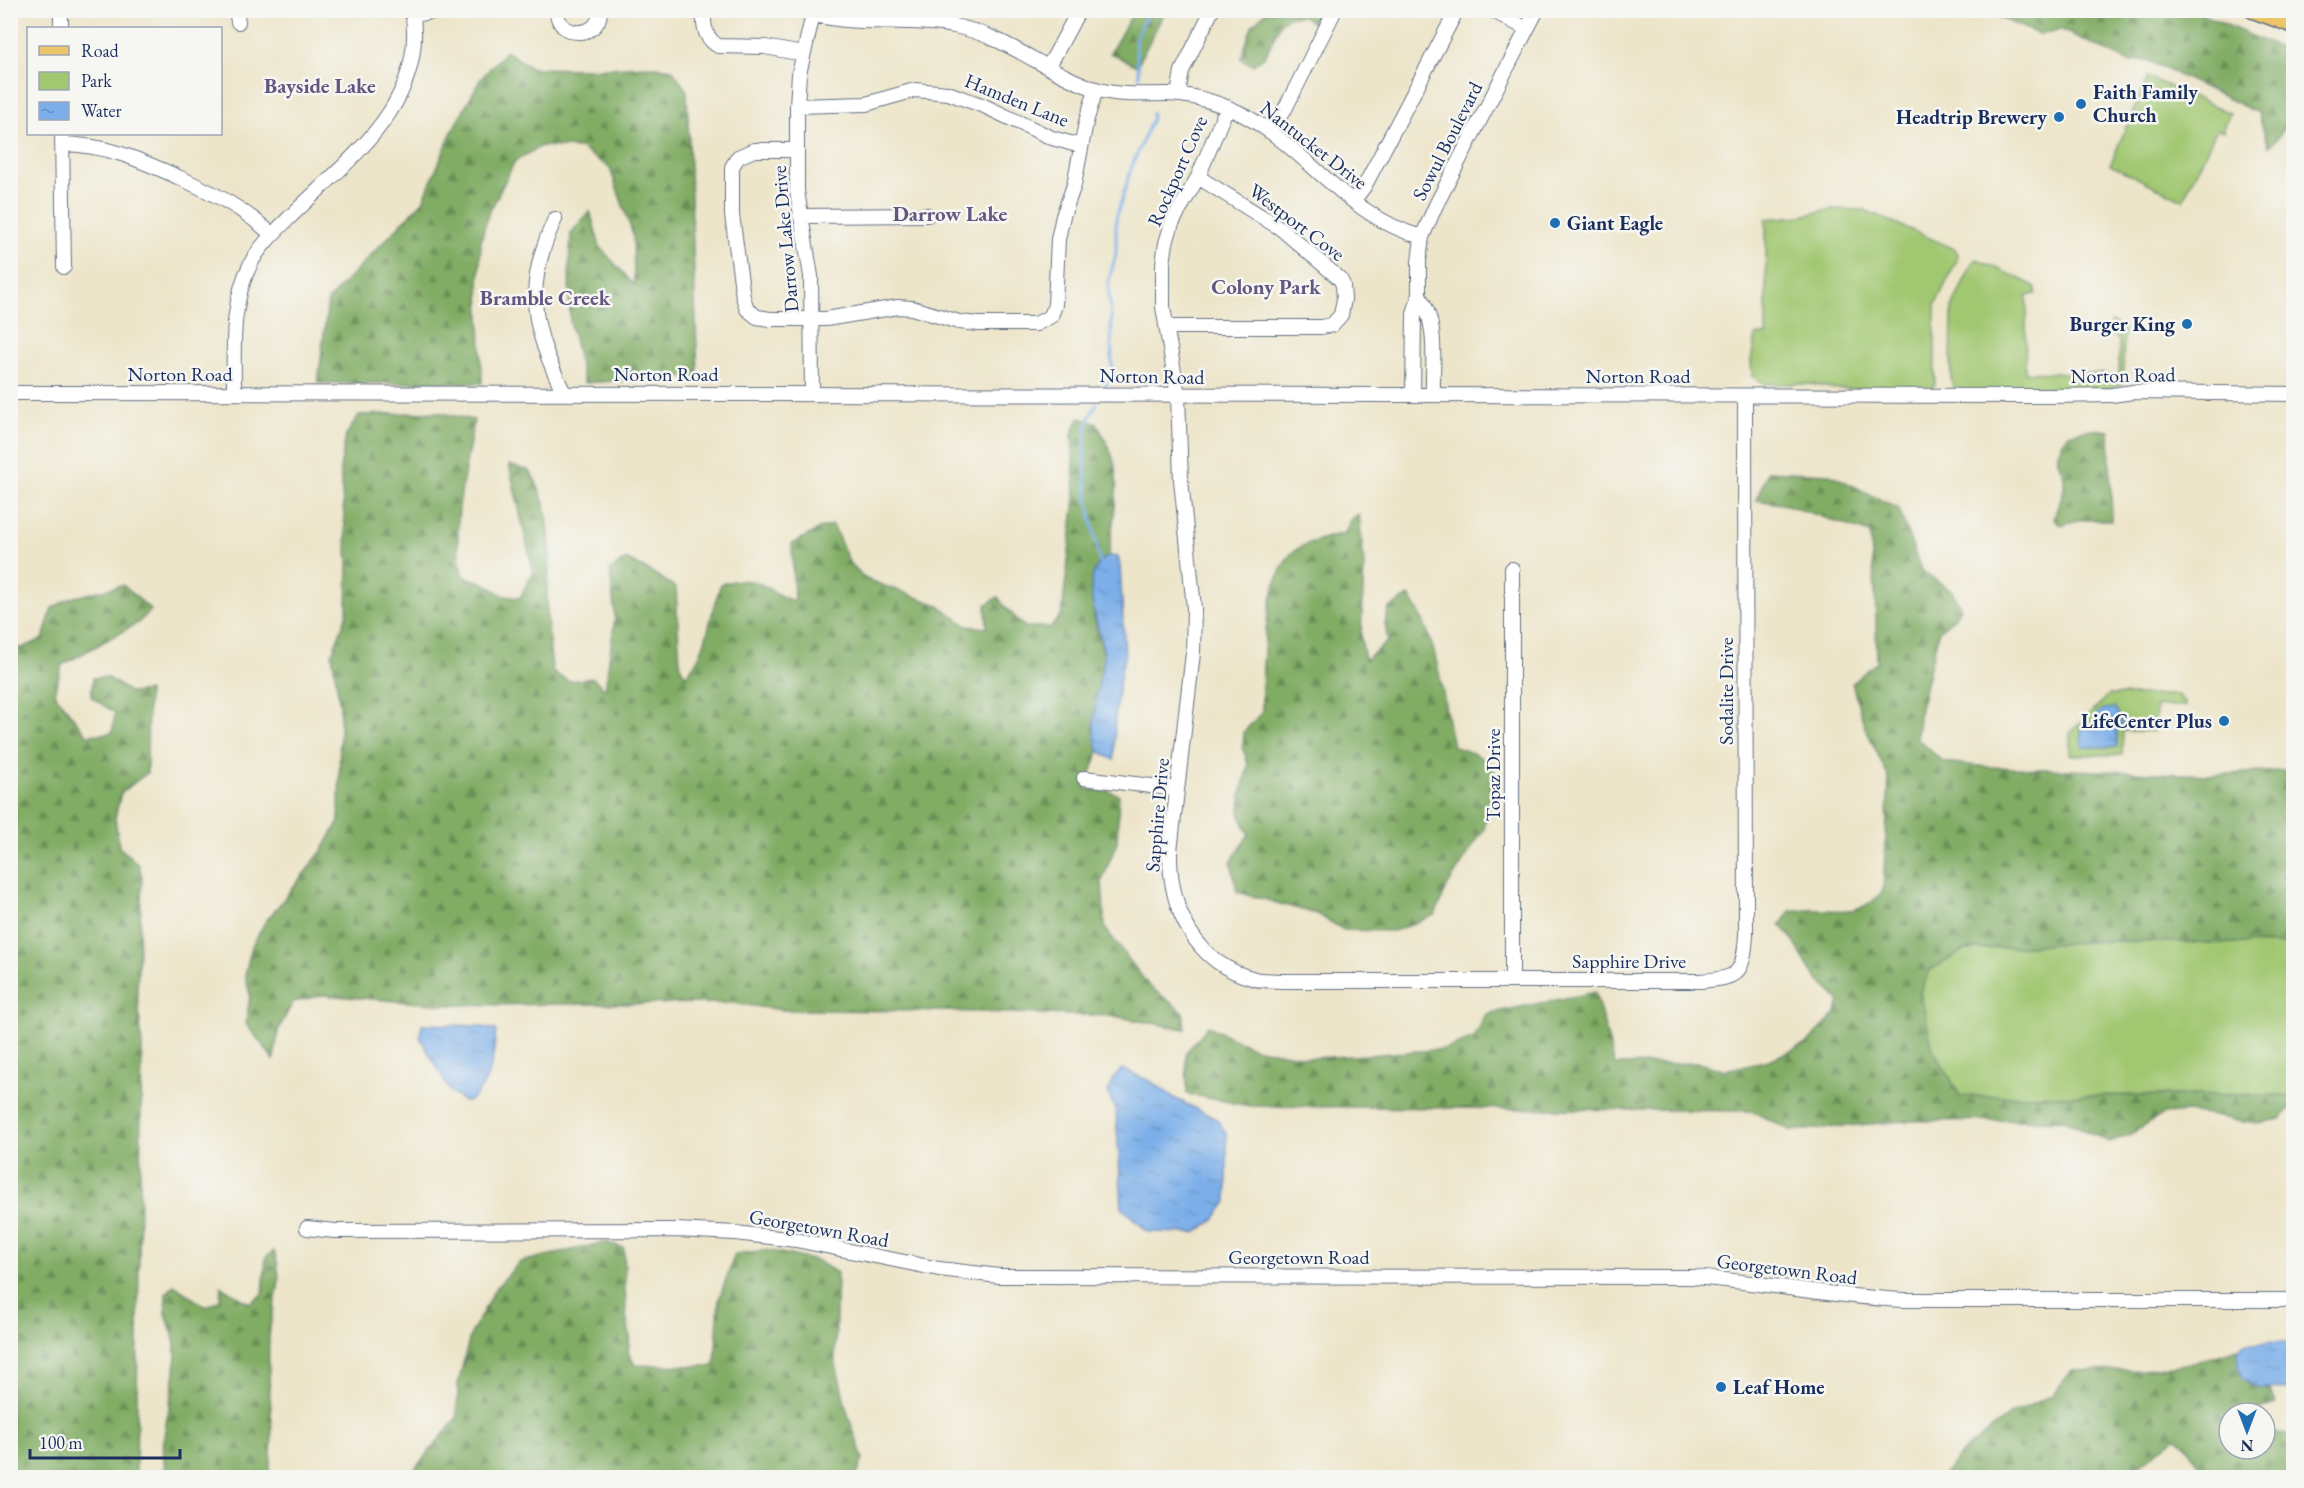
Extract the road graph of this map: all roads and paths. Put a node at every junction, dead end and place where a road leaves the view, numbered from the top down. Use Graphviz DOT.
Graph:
graph roads {
  1 [pos="61,10"];
  2 [pos="444,10"];
  3 [pos="558,10"];
  4 [pos="600,10"];
  5 [pos="705,10"];
  6 [pos="797,10"];
  7 [pos="1079,10"];
  8 [pos="1212,10"];
  9 [pos="1335,10"];
  10 [pos="1457,10"];
  11 [pos="1492,10"];
  12 [pos="1537,10"];
  13 [pos="2253,10"];
  14 [pos="412,13"];
  15 [pos="813,13"];
  16 [pos="2294,26"];
  17 [pos="61,27"];
  18 [pos="1527,29"];
  19 [pos="803,54"];
  20 [pos="1048,66"];
  21 [pos="1096,89"];
  22 [pos="1178,95"];
  23 [pos="797,106"];
  24 [pos="1227,107"];
  25 [pos="1269,131"];
  26 [pos="62,139"];
  27 [pos="1081,146"];
  28 [pos="797,150"];
  29 [pos="1198,177"];
  30 [pos="1353,201"];
  31 [pos="928,215"];
  32 [pos="800,216"];
  33 [pos="555,219"];
  34 [pos="272,235"];
  35 [pos="1422,237"];
  36 [pos="64,267"];
  37 [pos="1419,296"];
  38 [pos="812,320"];
  39 [pos="1166,327"];
  40 [pos="10,393"];
  41 [pos="234,393"];
  42 [pos="564,393"];
  43 [pos="812,394"];
  44 [pos="2294,394"];
  45 [pos="1413,395"];
  46 [pos="1433,395"];
  47 [pos="1178,396"];
  48 [pos="1745,396"];
  49 [pos="1512,568"];
  50 [pos="1084,778"];
  51 [pos="1177,789"];
  52 [pos="1727,978"];
  53 [pos="1512,981"];
  54 [pos="307,1228"];
  55 [pos="2294,1300"];
  1 -- 17 [label="street"];
  2 -- 14 [label="street"];
  3 -- 4 [label="street"];
  5 -- 19 [label="street"];
  6 -- 15 [label="street, Nantucket Drive"];
  7 -- 20 [label="street"];
  8 -- 22 [label="street"];
  9 -- 25 [label="street"];
  10 -- 30 [label="street"];
  11 -- 18 [label="street"];
  12 -- 18 [label="street, Sowul Boulevard"];
  13 -- 16 [label="main road"];
  14 -- 34 [label="street"];
  15 -- 19 [label="street, Darrow Lake Drive"];
  15 -- 20 [label="street, Nantucket Drive"];
  18 -- 35 [label="street, Sowul Boulevard"];
  19 -- 23 [label="street, Darrow Lake Drive"];
  20 -- 21 [label="street, Nantucket Drive"];
  21 -- 22 [label="street, Nantucket Drive"];
  21 -- 27 [label="street"];
  22 -- 24 [label="street, Nantucket Drive"];
  23 -- 27 [label="street, Hamden Lane"];
  23 -- 28 [label="street, Darrow Lake Drive"];
  24 -- 25 [label="street, Nantucket Drive"];
  24 -- 29 [label="street, Rockport Cove"];
  25 -- 30 [label="street, Nantucket Drive"];
  26 -- 34 [label="street"];
  26 -- 36 [label="street"];
  27 -- 38 [label="street"];
  28 -- 32 [label="street, Darrow Lake Drive"];
  28 -- 38 [label="street"];
  29 -- 39 [label="street, Rockport Cove"];
  29 -- 39 [label="street, Westport Cove"];
  30 -- 35 [label="street, Nantucket Drive"];
  31 -- 32 [label="street"];
  32 -- 38 [label="street, Darrow Lake Drive"];
  33 -- 42 [label="street"];
  34 -- 41 [label="street"];
  35 -- 37 [label="street, Sowul Boulevard"];
  37 -- 45 [label="street, Sowul Boulevard"];
  37 -- 46 [label="street, Sowul Boulevard"];
  38 -- 43 [label="street, Darrow Lake Drive"];
  39 -- 47 [label="street, Rockport Cove"];
  40 -- 41 [label="street, Norton Road"];
  41 -- 42 [label="street, Norton Road"];
  42 -- 43 [label="street, Norton Road"];
  43 -- 47 [label="street, Norton Road"];
  44 -- 48 [label="street, Norton Road"];
  45 -- 46 [label="street, Norton Road"];
  45 -- 47 [label="street, Norton Road"];
  46 -- 48 [label="street, Norton Road"];
  47 -- 51 [label="street, Sapphire Drive"];
  48 -- 52 [label="street, Sodalite Drive"];
  49 -- 53 [label="street, Topaz Drive"];
  50 -- 51 [label="street"];
  51 -- 53 [label="street, Sapphire Drive"];
  52 -- 53 [label="street, Sapphire Drive"];
  54 -- 55 [label="street, Georgetown Road"];
}
